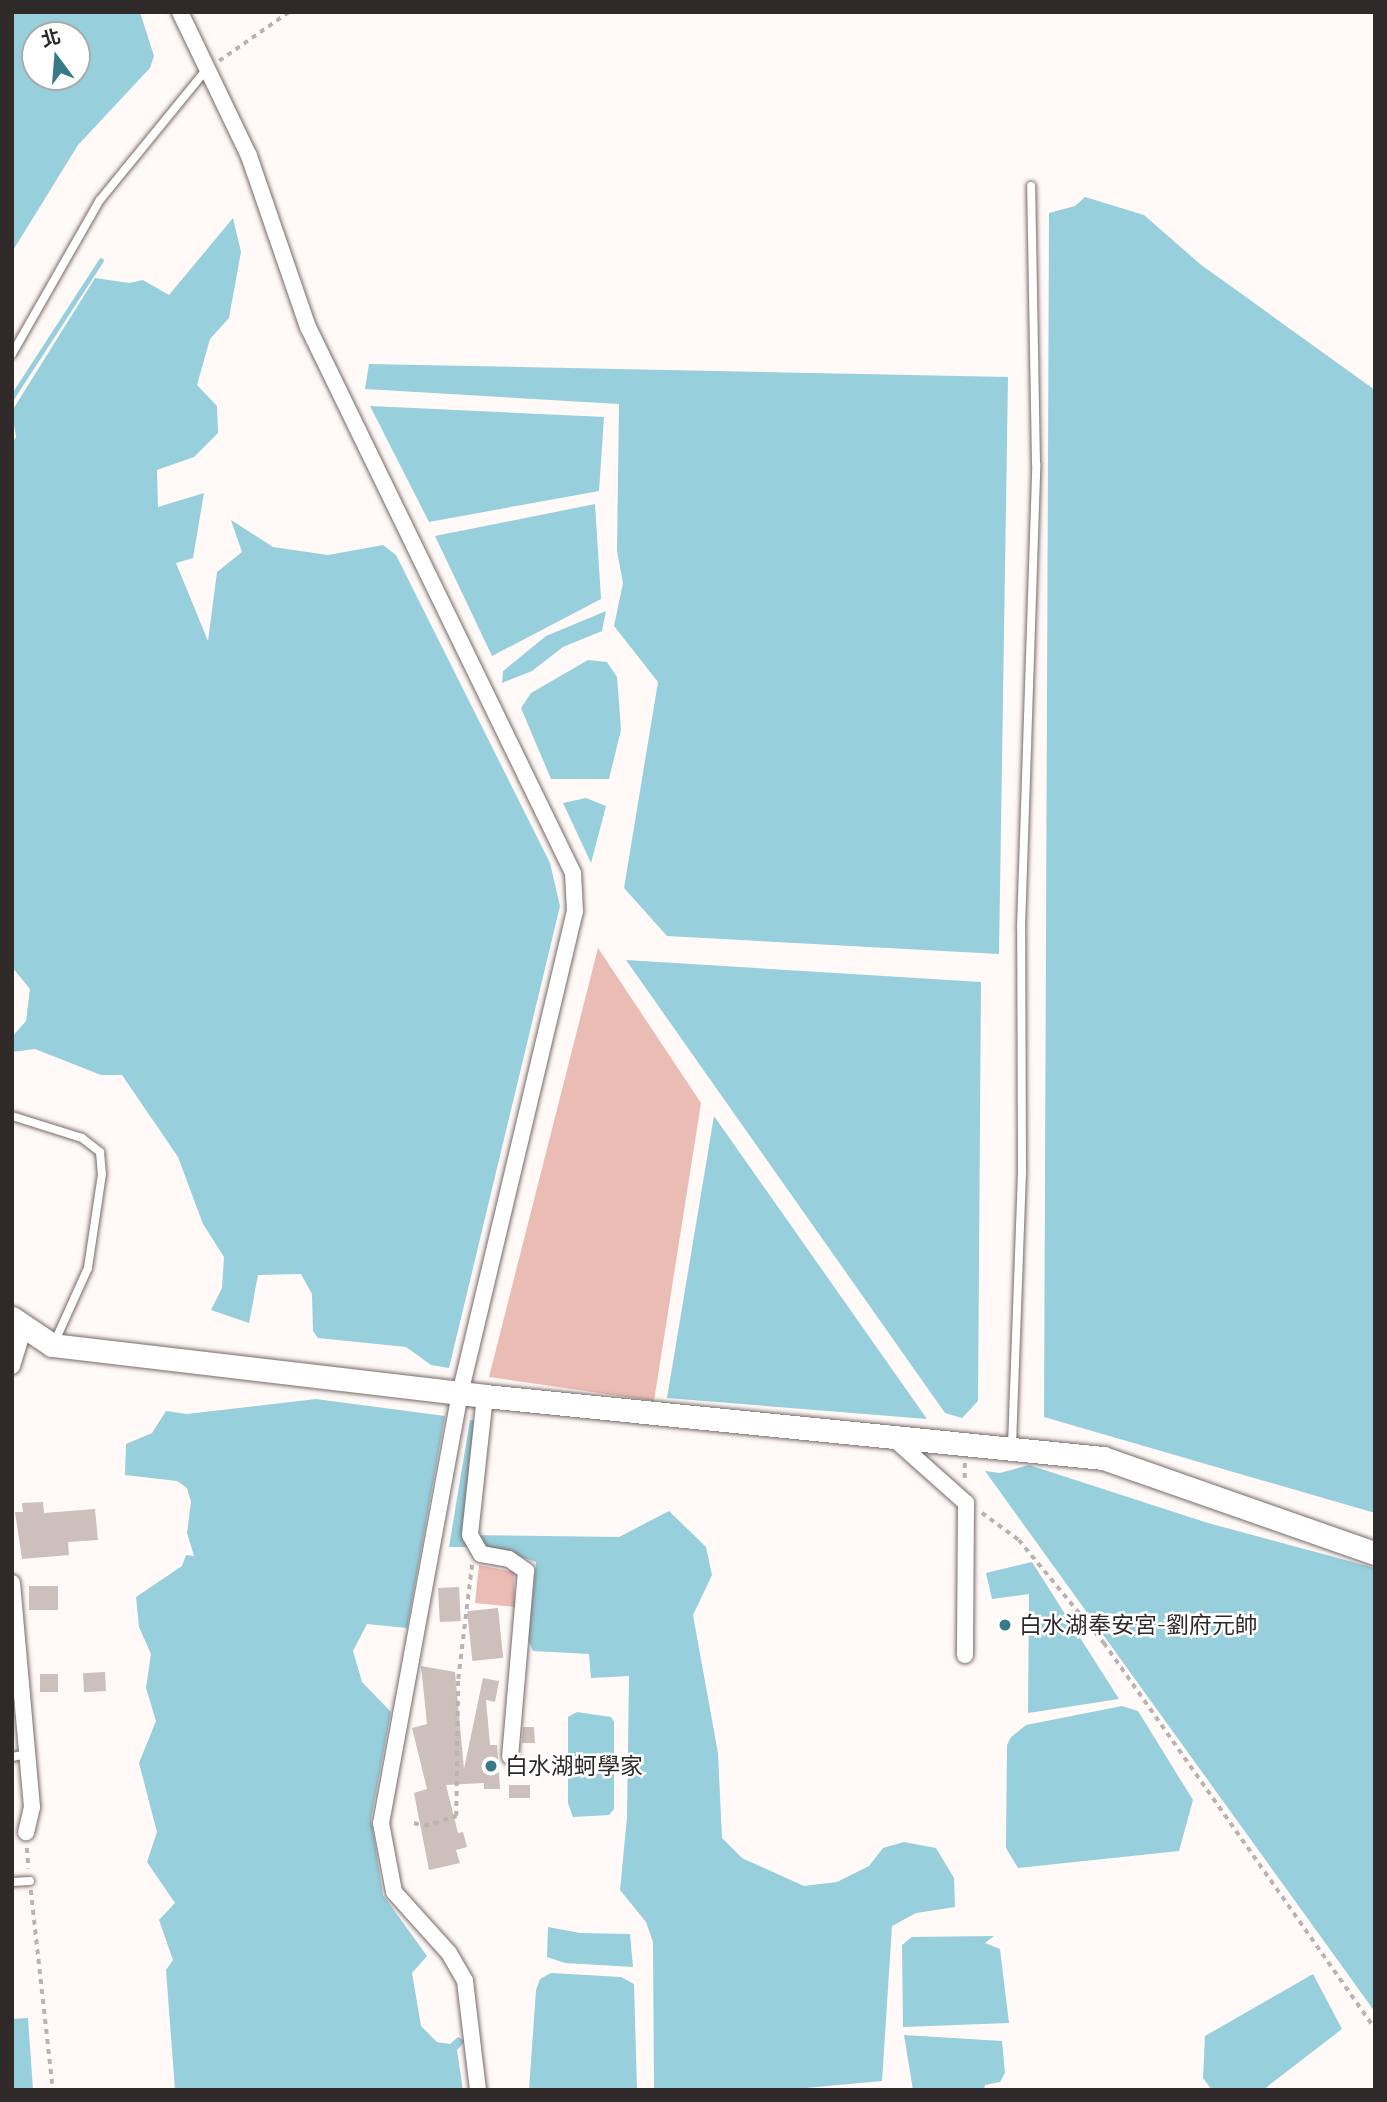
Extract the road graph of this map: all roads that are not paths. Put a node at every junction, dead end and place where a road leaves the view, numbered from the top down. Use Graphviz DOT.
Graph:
graph roads {
  1 [pos="180,12"];
  2 [pos="207,69"];
  3 [pos="1031,186"];
  4 [pos="12,354"];
  5 [pos="12,1116"];
  6 [pos="18,1322"];
  7 [pos="52,1345"];
  8 [pos="12,1366"];
  9 [pos="460,1393"];
  10 [pos="485,1396"];
  11 [pos="892,1437"];
  12 [pos="1012,1448"];
  13 [pos="1375,1553"];
  14 [pos="12,1583"];
  15 [pos="965,1656"];
  16 [pos="20,1756"];
  17 [pos="510,1756"];
  18 [pos="19,1833"];
  19 [pos="30,1881"];
  20 [pos="12,1882"];
  21 [pos="478,2090"];
  1 -- 2 [label="street"];
  2 -- 4 [label="lane"];
  2 -- 9 [label="street"];
  3 -- 12 [label="lane"];
  5 -- 7 [label="lane"];
  6 -- 7 [label="street"];
  6 -- 8 [label="street"];
  7 -- 9 [label="street"];
  9 -- 10 [label="street"];
  9 -- 21 [label="street"];
  10 -- 11 [label="street"];
  10 -- 17 [label="street"];
  11 -- 12 [label="street"];
  11 -- 15 [label="street"];
  12 -- 13 [label="street"];
  14 -- 16 [label="street"];
  16 -- 18 [label="street"];
  19 -- 20 [label="lane"];
}
